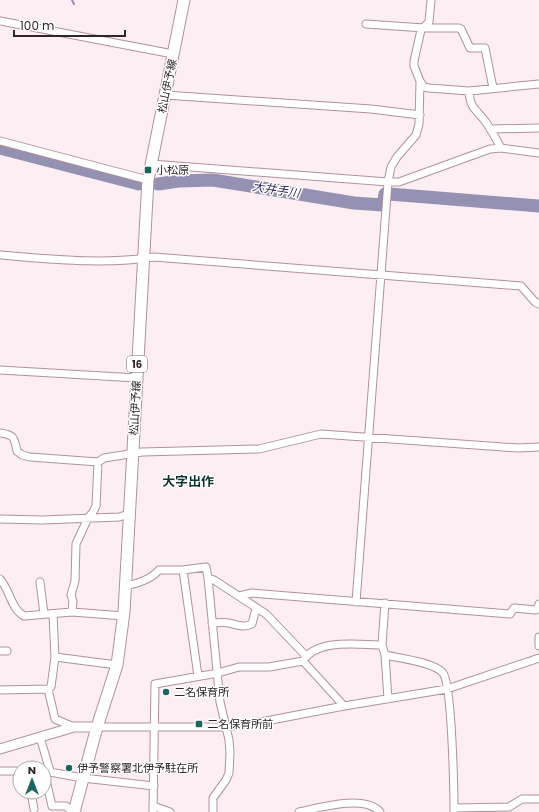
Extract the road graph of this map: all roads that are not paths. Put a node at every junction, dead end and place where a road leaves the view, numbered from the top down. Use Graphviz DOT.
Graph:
graph roads {
  1 [pos="184,0"];
  2 [pos="431,0"];
  3 [pos="0,20"];
  4 [pos="366,24"];
  5 [pos="424,28"];
  6 [pos="173,54"];
  7 [pos="420,81"];
  8 [pos="539,84"];
  9 [pos="493,88"];
  10 [pos="469,91"];
  11 [pos="165,95"];
  12 [pos="420,116"];
  13 [pos="539,128"];
  14 [pos="490,129"];
  15 [pos="0,141"];
  16 [pos="501,148"];
  17 [pos="539,153"];
  18 [pos="151,164"];
  19 [pos="148,180"];
  20 [pos="388,182"];
  21 [pos="0,255"];
  22 [pos="143,259"];
  23 [pos="380,275"];
  24 [pos="539,304"];
  25 [pos="0,370"];
  26 [pos="137,378"];
  27 [pos="0,433"];
  28 [pos="368,437"];
  29 [pos="539,447"];
  30 [pos="132,454"];
  31 [pos="98,462"];
  32 [pos="129,514"];
  33 [pos="88,518"];
  34 [pos="0,519"];
  35 [pos="183,570"];
  36 [pos="208,578"];
  37 [pos="0,580"];
  38 [pos="40,582"];
  39 [pos="126,586"];
  40 [pos="239,596"];
  41 [pos="356,602"];
  42 [pos="386,604"];
  43 [pos="539,604"];
  44 [pos="256,608"];
  45 [pos="72,612"];
  46 [pos="44,614"];
  47 [pos="53,614"];
  48 [pos="124,616"];
  49 [pos="212,622"];
  50 [pos="539,637"];
  51 [pos="382,645"];
  52 [pos="539,646"];
  53 [pos="385,655"];
  54 [pos="55,657"];
  55 [pos="539,658"];
  56 [pos="305,659"];
  57 [pos="117,665"];
  58 [pos="218,673"];
  59 [pos="198,676"];
  60 [pos="48,689"];
  61 [pos="447,689"];
  62 [pos="0,690"];
  63 [pos="388,699"];
  64 [pos="344,706"];
  65 [pos="74,727"];
  66 [pos="97,727"];
  67 [pos="225,727"];
  68 [pos="154,728"];
  69 [pos="40,737"];
  70 [pos="0,749"];
  71 [pos="44,760"];
  72 [pos="0,771"];
  73 [pos="12,771"];
  74 [pos="52,772"];
  75 [pos="83,778"];
  76 [pos="154,786"];
  77 [pos="539,799"];
  78 [pos="32,800"];
  79 [pos="51,800"];
  80 [pos="34,809"];
  81 [pos="153,809"];
  82 [pos="454,810"];
  83 [pos="74,811"];
  84 [pos="170,812"];
  85 [pos="213,812"];
  86 [pos="299,812"];
  87 [pos="380,812"];
  1 -- 6 [label="main road, 松山伊予線 / 16"];
  2 -- 5 [label="street"];
  3 -- 6 [label="street"];
  4 -- 5 [label="street"];
  5 -- 7 [label="street"];
  5 -- 9 [label="street"];
  6 -- 11 [label="main road, 松山伊予線 / 16"];
  7 -- 10 [label="street"];
  7 -- 12 [label="street"];
  8 -- 9 [label="street"];
  9 -- 10 [label="street"];
  10 -- 14 [label="street"];
  11 -- 12 [label="street"];
  11 -- 18 [label="main road, 松山伊予線 / 16"];
  12 -- 20 [label="street"];
  13 -- 14 [label="street"];
  14 -- 16 [label="street"];
  15 -- 19 [label="street"];
  16 -- 17 [label="street"];
  16 -- 20 [label="street"];
  18 -- 19 [label="main road, 松山伊予線 / 16"];
  18 -- 20 [label="street"];
  19 -- 22 [label="main road, 松山伊予線 / 16"];
  20 -- 23 [label="street"];
  21 -- 22 [label="street"];
  22 -- 23 [label="street"];
  22 -- 26 [label="main road, 松山伊予線 / 16"];
  23 -- 24 [label="street"];
  23 -- 28 [label="street"];
  25 -- 26 [label="street"];
  26 -- 30 [label="main road, 松山伊予線 / 16"];
  27 -- 31 [label="street"];
  28 -- 29 [label="street"];
  28 -- 30 [label="street"];
  28 -- 41 [label="street"];
  30 -- 31 [label="street"];
  30 -- 32 [label="main road, 松山伊予線 / 16"];
  31 -- 33 [label="street"];
  32 -- 33 [label="street"];
  32 -- 39 [label="main road, 松山伊予線 / 16"];
  33 -- 34 [label="street"];
  33 -- 45 [label="street"];
  35 -- 36 [label="street"];
  35 -- 39 [label="street"];
  35 -- 59 [label="street"];
  36 -- 40 [label="street"];
  36 -- 49 [label="street"];
  37 -- 46 [label="street"];
  38 -- 46 [label="street"];
  39 -- 48 [label="main road, 松山伊予線 / 16"];
  40 -- 41 [label="street"];
  40 -- 44 [label="street"];
  41 -- 42 [label="street"];
  42 -- 43 [label="street"];
  42 -- 51 [label="street"];
  44 -- 49 [label="street"];
  44 -- 56 [label="street"];
  45 -- 47 [label="street"];
  45 -- 48 [label="street"];
  46 -- 47 [label="street"];
  47 -- 54 [label="street"];
  48 -- 57 [label="main road, 松山伊予線 / 16"];
  49 -- 58 [label="street"];
  50 -- 52 [label="street"];
  51 -- 53 [label="street"];
  51 -- 56 [label="street"];
  53 -- 61 [label="street"];
  53 -- 63 [label="street"];
  54 -- 57 [label="street"];
  54 -- 60 [label="street"];
  55 -- 61 [label="street"];
  56 -- 58 [label="street"];
  56 -- 64 [label="street"];
  57 -- 66 [label="main road, 松山伊予線 / 16"];
  58 -- 59 [label="street"];
  58 -- 67 [label="street"];
  59 -- 68 [label="street"];
  60 -- 62 [label="street"];
  60 -- 65 [label="street"];
  61 -- 63 [label="street"];
  61 -- 82 [label="street"];
  63 -- 64 [label="street"];
  64 -- 67 [label="street"];
  65 -- 66 [label="main road"];
  65 -- 69 [label="main road"];
  66 -- 68 [label="street"];
  66 -- 75 [label="main road, 松山伊予線 / 16"];
  67 -- 68 [label="street"];
  67 -- 85 [label="street"];
  68 -- 76 [label="street"];
  69 -- 70 [label="main road"];
  69 -- 71 [label="street"];
  72 -- 73 [label="street"];
  74 -- 75 [label="street"];
  75 -- 76 [label="street"];
  75 -- 83 [label="main road, 松山伊予線 / 16"];
  76 -- 81 [label="street"];
  77 -- 82 [label="street"];
  78 -- 80 [label="street"];
  79 -- 83 [label="street"];
  81 -- 84 [label="street"];
  86 -- 87 [label="street"];
}
